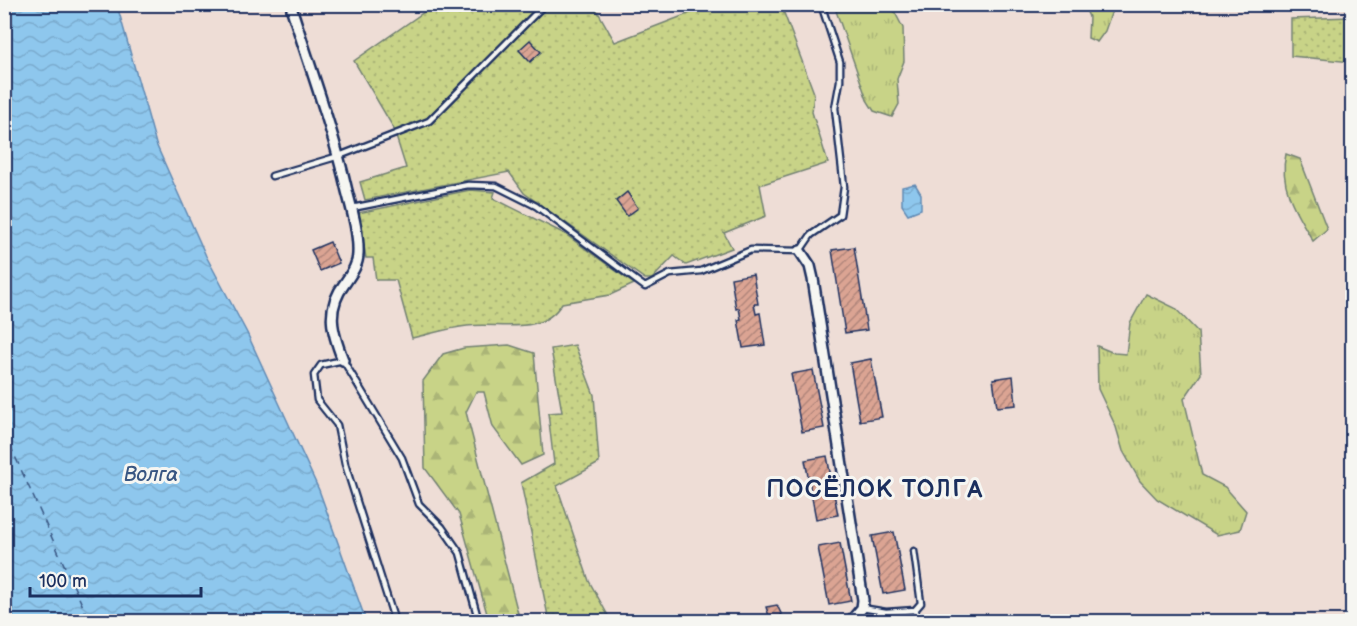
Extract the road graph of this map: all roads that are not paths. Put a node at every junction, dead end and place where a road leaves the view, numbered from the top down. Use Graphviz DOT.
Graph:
graph roads {
  1 [pos="545,4"];
  2 [pos="820,4"];
  3 [pos="290,6"];
  4 [pos="339,156"];
  5 [pos="272,176"];
  6 [pos="351,208"];
  7 [pos="800,251"];
  8 [pos="342,360"];
  9 [pos="914,551"];
  10 [pos="861,608"];
  11 [pos="915,610"];
  12 [pos="395,621"];
  13 [pos="479,621"];
  14 [pos="850,621"];
  15 [pos="917,621"];
  1 -- 4 [label="lane"];
  2 -- 7 [label="lane"];
  3 -- 4 [label="street"];
  4 -- 5 [label="lane"];
  4 -- 6 [label="street"];
  6 -- 7 [label="lane"];
  6 -- 8 [label="street"];
  7 -- 10 [label="street"];
  8 -- 12 [label="lane"];
  8 -- 13 [label="lane"];
  9 -- 11 [label="lane"];
  10 -- 11 [label="lane"];
  10 -- 14 [label="street"];
  11 -- 15 [label="lane"];
}
